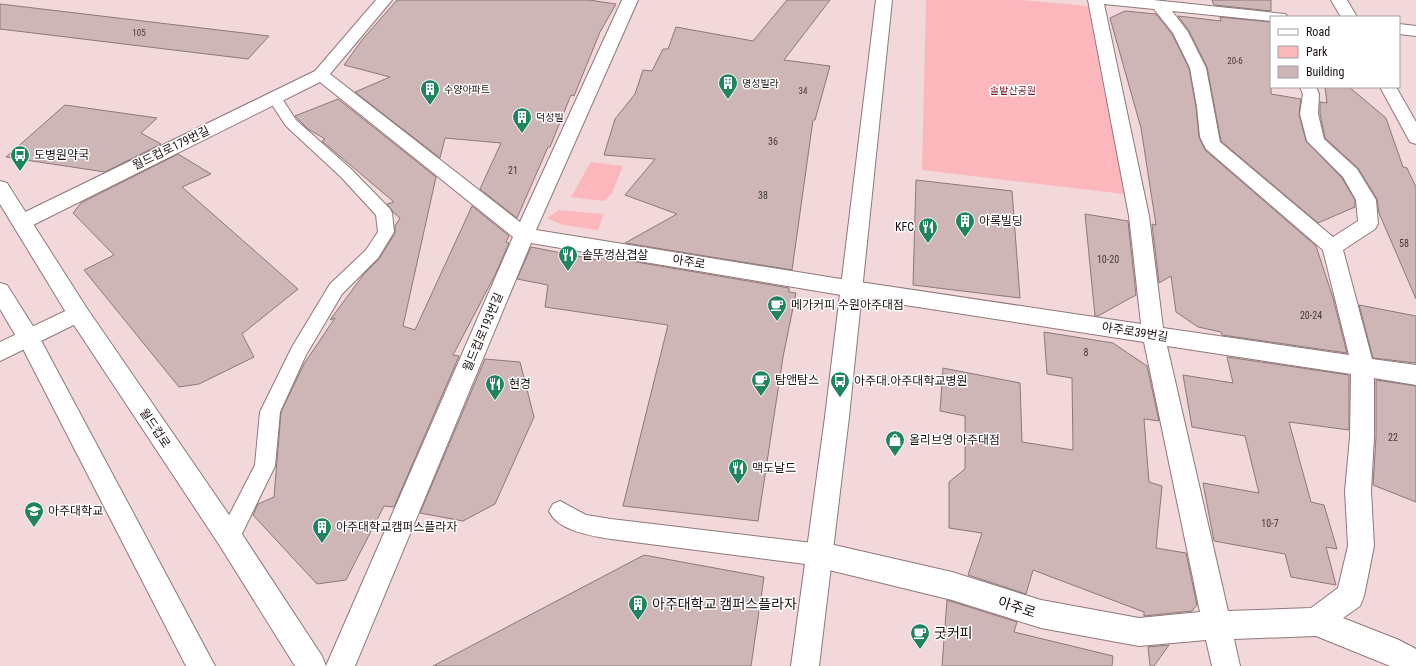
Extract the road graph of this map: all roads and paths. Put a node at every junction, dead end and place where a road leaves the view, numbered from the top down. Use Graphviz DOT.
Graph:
graph roads {
  1 [pos="384,0"];
  2 [pos="630,0"];
  3 [pos="884,0"];
  4 [pos="1096,0"];
  5 [pos="1107,0"];
  6 [pos="1339,0"];
  7 [pos="1159,5"];
  8 [pos="1348,16"];
  9 [pos="1270,21"];
  10 [pos="1400,29"];
  11 [pos="1416,31"];
  12 [pos="321,75"];
  13 [pos="1309,88"];
  14 [pos="1389,88"];
  15 [pos="274,97"];
  16 [pos="1416,138"];
  17 [pos="0,188"];
  18 [pos="22,222"];
  19 [pos="524,235"];
  20 [pos="1332,247"];
  21 [pos="853,288"];
  22 [pos="0,291"];
  23 [pos="78,313"];
  24 [pos="1153,334"];
  25 [pos="28,337"];
  26 [pos="0,352"];
  27 [pos="1363,367"];
  28 [pos="1416,375"];
  29 [pos="560,511"];
  30 [pos="229,537"];
  31 [pos="821,556"];
  32 [pos="1316,622"];
  33 [pos="1217,625"];
  34 [pos="1416,664"];
  35 [pos="201,666"];
  36 [pos="312,666"];
  37 [pos="340,666"];
  38 [pos="805,666"];
  39 [pos="1226,666"];
  1 -- 12 [label="street, 월드컵로179번길"];
  2 -- 19 [label="street, 월드컵로193번길"];
  3 -- 21 [label="street"];
  4 -- 24 [label="street"];
  5 -- 7 [label="street"];
  6 -- 8 [label="street"];
  7 -- 9 [label="street"];
  7 -- 20 [label="street"];
  10 -- 11 [label="street"];
  12 -- 15 [label="street, 월드컵로179번길"];
  12 -- 19 [label="street"];
  13 -- 20 [label="street"];
  14 -- 16 [label="street"];
  15 -- 18 [label="street, 월드컵로179번길"];
  15 -- 30 [label="lane"];
  17 -- 18 [label="street, 월드컵로"];
  18 -- 23 [label="street, 월드컵로"];
  19 -- 21 [label="street, 아주로"];
  19 -- 37 [label="street, 월드컵로193번길"];
  20 -- 27 [label="street"];
  21 -- 24 [label="street, 아주로39번길"];
  21 -- 31 [label="street"];
  22 -- 25 [label="street"];
  23 -- 25 [label="street"];
  23 -- 30 [label="street, 월드컵로"];
  24 -- 27 [label="street, 아주로39번길"];
  24 -- 33 [label="street"];
  25 -- 26 [label="street"];
  25 -- 35 [label="street"];
  27 -- 28 [label="street, 아주로39번길"];
  27 -- 32 [label="street"];
  29 -- 31 [label="lane"];
  30 -- 36 [label="street, 월드컵로"];
  31 -- 33 [label="street, 아주로"];
  31 -- 38 [label="street"];
  32 -- 33 [label="street, 아주로"];
  32 -- 34 [label="street"];
  33 -- 39 [label="street"];
}
